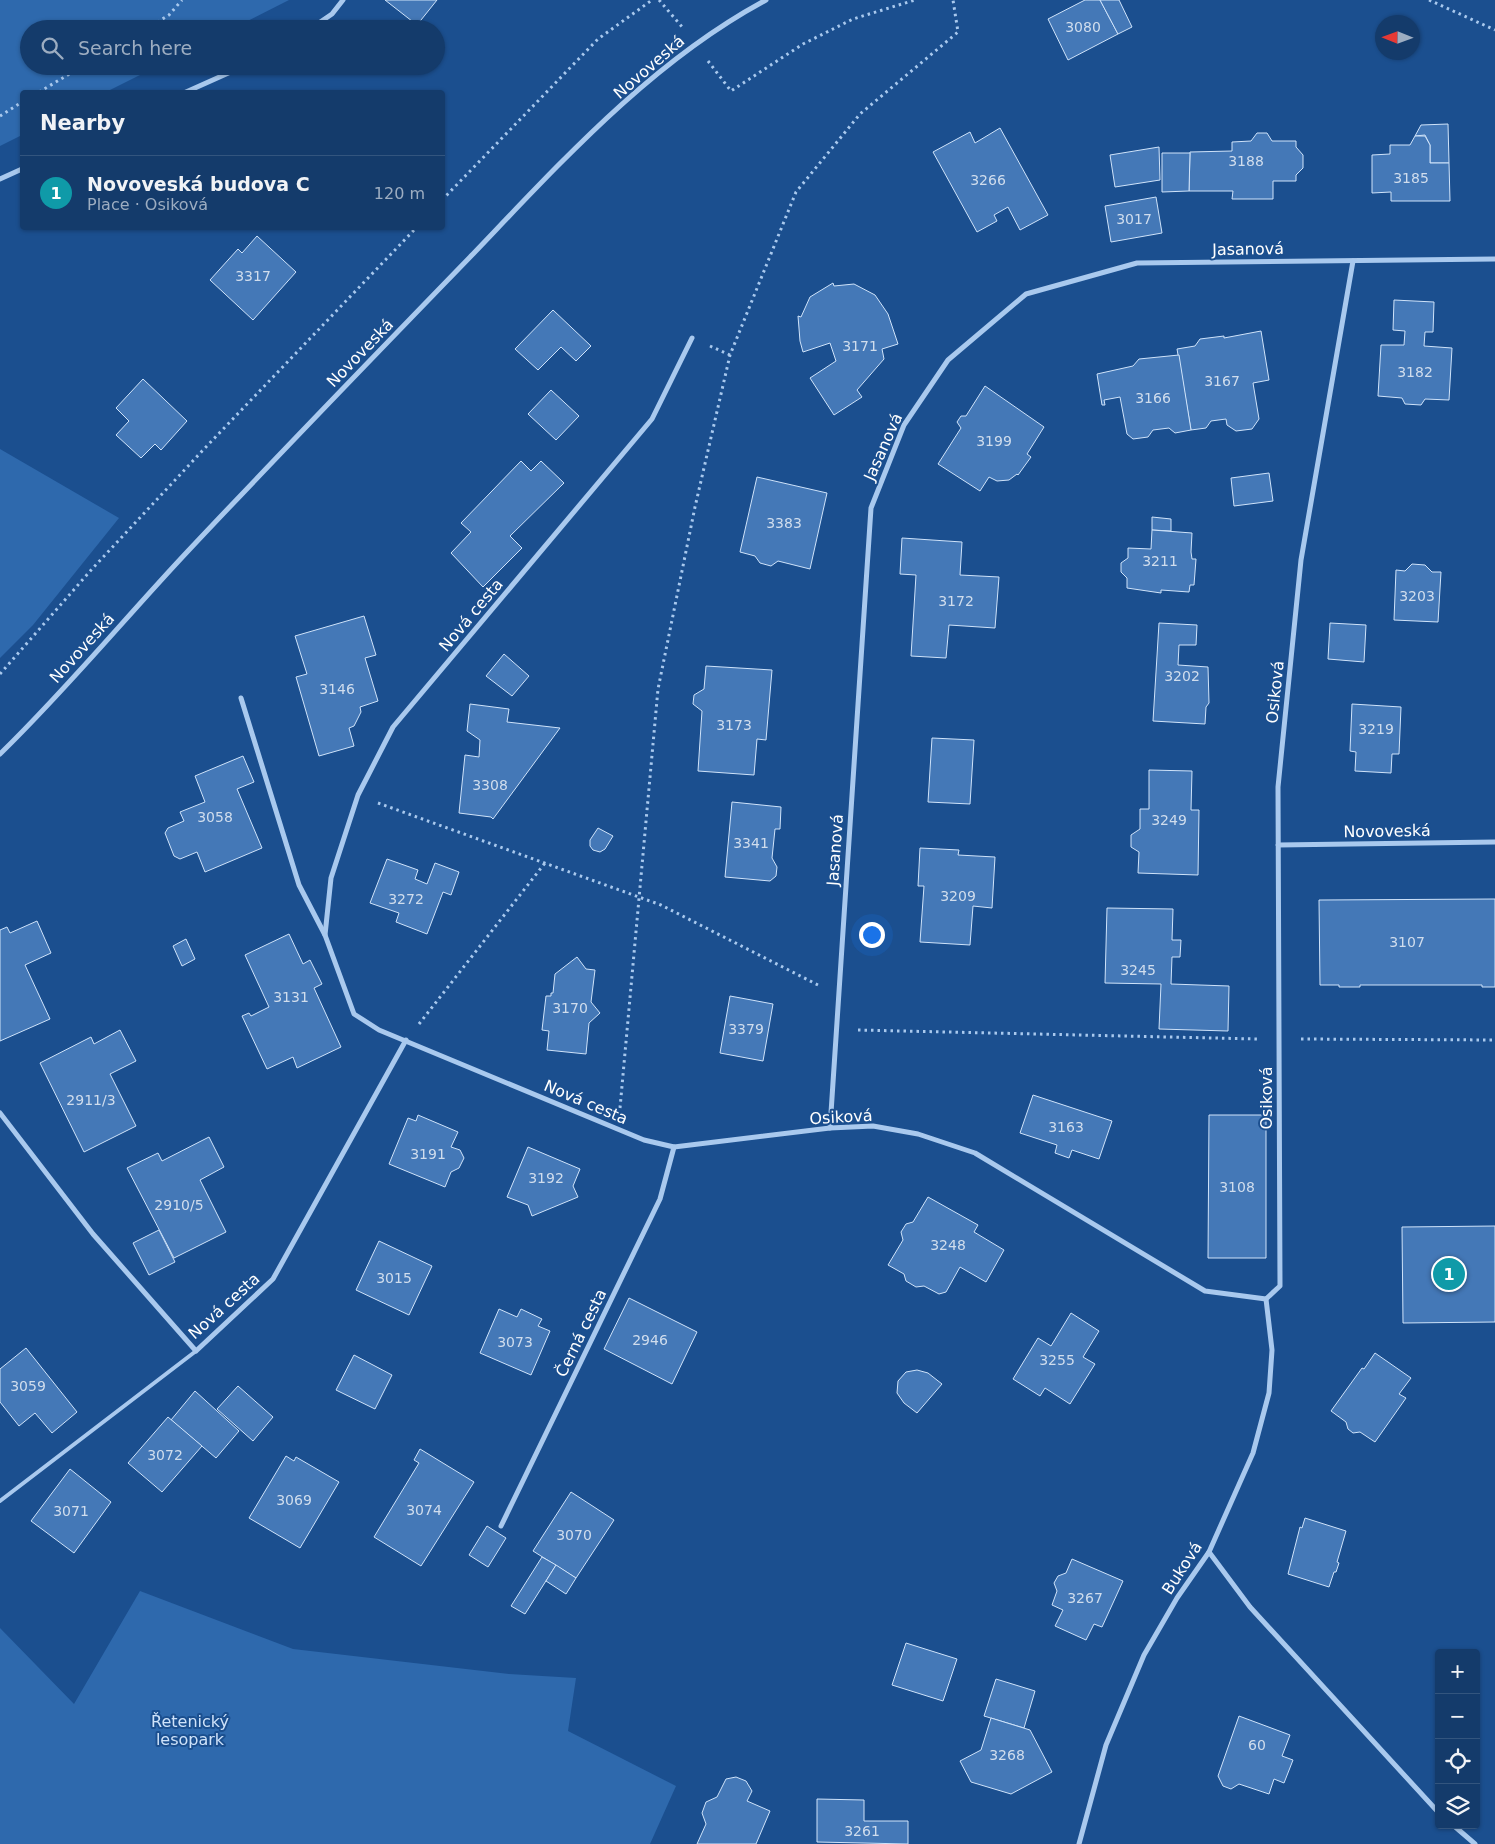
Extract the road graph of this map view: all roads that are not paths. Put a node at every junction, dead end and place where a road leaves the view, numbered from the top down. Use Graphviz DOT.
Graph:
graph roads {
  1 [pos="343,0"];
  2 [pos="766,0"];
  3 [pos="323,20"];
  4 [pos="224,75"];
  5 [pos="190,90"];
  6 [pos="20,170"];
  7 [pos="0,180"];
  8 [pos="1495,259"];
  9 [pos="1353,261"];
  10 [pos="692,338"];
  11 [pos="241,698"];
  12 [pos="0,754"];
  13 [pos="1495,842"];
  14 [pos="1278,845"];
  15 [pos="325,935"];
  16 [pos="406,1040"];
  17 [pos="0,1112"];
  18 [pos="830,1128"];
  19 [pos="674,1147"];
  20 [pos="1266,1299"];
  21 [pos="196,1351"];
  22 [pos="0,1501"];
  23 [pos="501,1526"];
  24 [pos="1209,1552"];
  25 [pos="1435,1808"];
  26 [pos="1458,1829"];
  27 [pos="1080,1844"];
  28 [pos="1475,1844"];
  1 -- 3 [label="street"];
  2 -- 12 [label="street, Novoveská"];
  4 -- 5 [label="street"];
  6 -- 7 [label="street"];
  8 -- 9 [label="street, Jasanová"];
  9 -- 14 [label="street, Osiková"];
  9 -- 18 [label="street, Jasanová"];
  10 -- 15 [label="street, Nová cesta"];
  11 -- 15 [label="street, Nová cesta"];
  13 -- 14 [label="street, Novoveská"];
  14 -- 20 [label="street, Osiková"];
  15 -- 16 [label="street, Nová cesta"];
  16 -- 19 [label="street, Nová cesta"];
  16 -- 21 [label="street, Nová cesta"];
  17 -- 21 [label="street, Nová cesta"];
  18 -- 19 [label="street, Osiková"];
  18 -- 20 [label="street, Osiková"];
  19 -- 23 [label="street, Černá cesta"];
  20 -- 24 [label="street, Buková"];
  21 -- 22 [label="lane"];
  24 -- 25 [label="street"];
  24 -- 27 [label="street, Buková"];
  26 -- 28 [label="street"];
}
